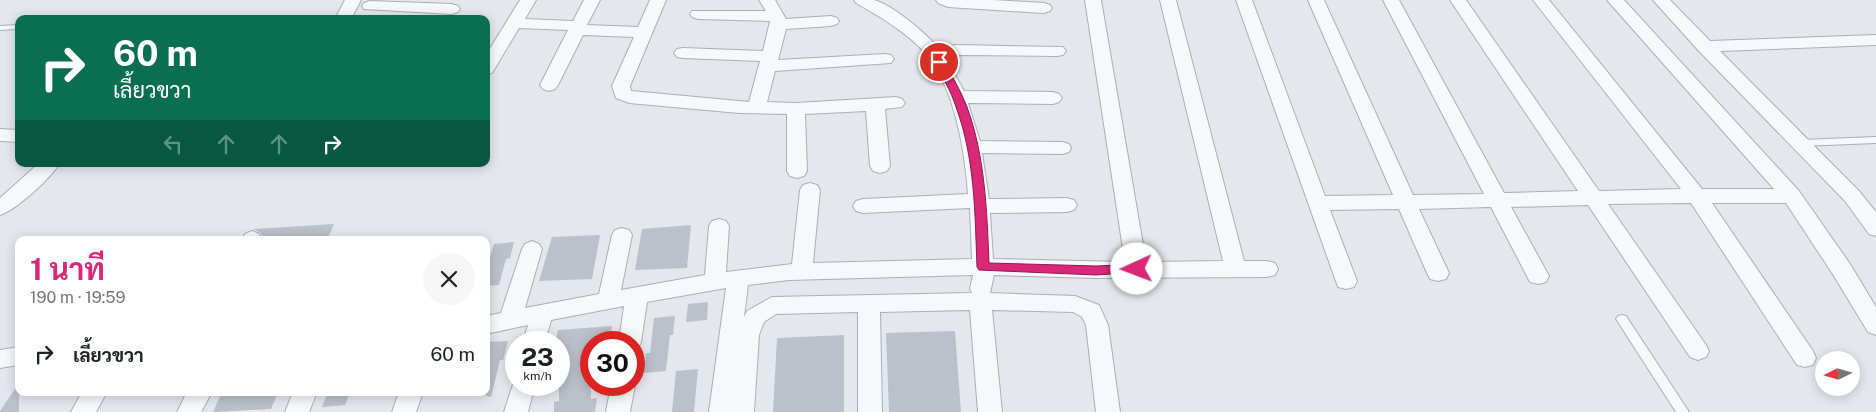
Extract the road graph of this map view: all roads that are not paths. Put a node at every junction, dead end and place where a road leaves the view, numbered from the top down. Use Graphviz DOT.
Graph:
graph roads {
  1 [pos="353,0"];
  2 [pos="528,0"];
  3 [pos="592,0"];
  4 [pos="658,0"];
  5 [pos="767,0"];
  6 [pos="862,0"];
  7 [pos="944,0"];
  8 [pos="1093,0"];
  9 [pos="1168,0"];
  10 [pos="1244,0"];
  11 [pos="1316,0"];
  12 [pos="1392,0"];
  13 [pos="1458,0"];
  14 [pos="1541,0"];
  15 [pos="1614,0"];
  16 [pos="1661,0"];
  17 [pos="370,6"];
  18 [pos="1044,8"];
  19 [pos="452,9"];
  20 [pos="698,14"];
  21 [pos="345,15"];
  22 [pos="778,20"];
  23 [pos="831,21"];
  24 [pos="514,23"];
  25 [pos="15,27"];
  26 [pos="0,28"];
  27 [pos="578,28"];
  28 [pos="643,32"];
  29 [pos="1876,40"];
  30 [pos="1704,46"];
  31 [pos="1057,51"];
  32 [pos="682,54"];
  33 [pos="935,54"];
  34 [pos="885,60"];
  35 [pos="769,61"];
  36 [pos="490,62"];
  37 [pos="549,85"];
  38 [pos="957,97"];
  39 [pos="1053,98"];
  40 [pos="896,103"];
  41 [pos="875,104"];
  42 [pos="756,108"];
  43 [pos="796,109"];
  44 [pos="0,136"];
  45 [pos="15,136"];
  46 [pos="1876,140"];
  47 [pos="1801,143"];
  48 [pos="972,147"];
  49 [pos="1062,148"];
  50 [pos="880,166"];
  51 [pos="47,167"];
  52 [pos="797,171"];
  53 [pos="810,190"];
  54 [pos="1696,195"];
  55 [pos="1792,196"];
  56 [pos="1592,198"];
  57 [pos="1497,200"];
  58 [pos="980,203"];
  59 [pos="1318,203"];
  60 [pos="1405,203"];
  61 [pos="1067,205"];
  62 [pos="863,206"];
  63 [pos="0,208"];
  64 [pos="719,226"];
  65 [pos="1876,229"];
  66 [pos="622,235"];
  67 [pos="532,249"];
  68 [pos="983,267"];
  69 [pos="1137,269"];
  70 [pos="1235,269"];
  71 [pos="1267,269"];
  72 [pos="802,272"];
  73 [pos="1438,274"];
  74 [pos="1538,276"];
  75 [pos="738,278"];
  76 [pos="715,281"];
  77 [pos="1346,281"];
  78 [pos="981,295"];
  79 [pos="637,296"];
  80 [pos="608,301"];
  81 [pos="869,302"];
  82 [pos="542,313"];
  83 [pos="1622,319"];
  84 [pos="510,320"];
  85 [pos="490,324"];
  86 [pos="1876,326"];
  87 [pos="537,331"];
  88 [pos="632,331"];
  89 [pos="1698,351"];
  90 [pos="1805,358"];
  91 [pos="93,396"];
  92 [pos="198,396"];
  93 [pos="303,396"];
  94 [pos="410,396"];
  95 [pos="520,396"];
  96 [pos="621,396"];
  97 [pos="83,412"];
  98 [pos="189,412"];
  99 [pos="297,412"];
  100 [pos="404,412"];
  101 [pos="516,412"];
  102 [pos="618,412"];
  103 [pos="721,412"];
  104 [pos="742,412"];
  105 [pos="870,412"];
  106 [pos="990,412"];
  107 [pos="1108,412"];
  108 [pos="1683,412"];
  1 -- 21 [label="street"];
  2 -- 24 [label="street"];
  3 -- 27 [label="street"];
  4 -- 28 [label="street"];
  5 -- 22 [label="street"];
  6 -- 33 [label="street"];
  7 -- 18 [label="street"];
  8 -- 69 [label="street"];
  9 -- 70 [label="street"];
  10 -- 59 [label="street"];
  11 -- 60 [label="street"];
  12 -- 57 [label="street"];
  13 -- 56 [label="street"];
  14 -- 54 [label="street"];
  15 -- 55 [label="street"];
  16 -- 30 [label="street"];
  17 -- 19 [label="street"];
  20 -- 22 [label="street"];
  22 -- 23 [label="street"];
  22 -- 35 [label="street"];
  24 -- 27 [label="street"];
  24 -- 36 [label="street"];
  25 -- 26 [label="lane"];
  27 -- 28 [label="street"];
  27 -- 37 [label="street"];
  28 -- 42 [label="street"];
  29 -- 30 [label="street"];
  30 -- 47 [label="street"];
  31 -- 33 [label="street"];
  32 -- 35 [label="street"];
  33 -- 38 [label="street"];
  34 -- 35 [label="street"];
  35 -- 42 [label="street"];
  38 -- 39 [label="street"];
  38 -- 48 [label="street"];
  40 -- 41 [label="street"];
  41 -- 43 [label="street"];
  41 -- 50 [label="street"];
  42 -- 43 [label="street"];
  43 -- 52 [label="street"];
  44 -- 45 [label="street"];
  46 -- 47 [label="lane"];
  47 -- 65 [label="street"];
  48 -- 49 [label="street"];
  48 -- 58 [label="street"];
  51 -- 63 [label="street"];
  53 -- 72 [label="street"];
  54 -- 55 [label="street"];
  54 -- 56 [label="street"];
  54 -- 90 [label="street"];
  55 -- 86 [label="street"];
  56 -- 57 [label="street"];
  56 -- 89 [label="street"];
  57 -- 60 [label="street"];
  57 -- 74 [label="street"];
  58 -- 61 [label="street"];
  58 -- 62 [label="street"];
  58 -- 68 [label="street"];
  59 -- 60 [label="street"];
  59 -- 77 [label="street"];
  60 -- 73 [label="street"];
  64 -- 76 [label="street"];
  66 -- 80 [label="street"];
  67 -- 84 [label="street"];
  68 -- 69 [label="street"];
  68 -- 72 [label="street"];
  68 -- 78 [label="street"];
  69 -- 70 [label="street"];
  70 -- 71 [label="street"];
  72 -- 75 [label="street"];
  75 -- 76 [label="street"];
  75 -- 103 [label="street"];
  76 -- 79 [label="street"];
  78 -- 81 [label="street"];
  78 -- 106 [label="street"];
  78 -- 107 [label="street"];
  79 -- 80 [label="street"];
  79 -- 88 [label="street"];
  80 -- 82 [label="street"];
  81 -- 104 [label="street"];
  81 -- 105 [label="street"];
  82 -- 84 [label="street"];
  82 -- 87 [label="street"];
  83 -- 108 [label="lane"];
  84 -- 85 [label="street"];
  91 -- 97 [label="street"];
  92 -- 98 [label="street"];
  93 -- 99 [label="street"];
  94 -- 100 [label="street"];
  95 -- 101 [label="street"];
  96 -- 102 [label="street"];
}
